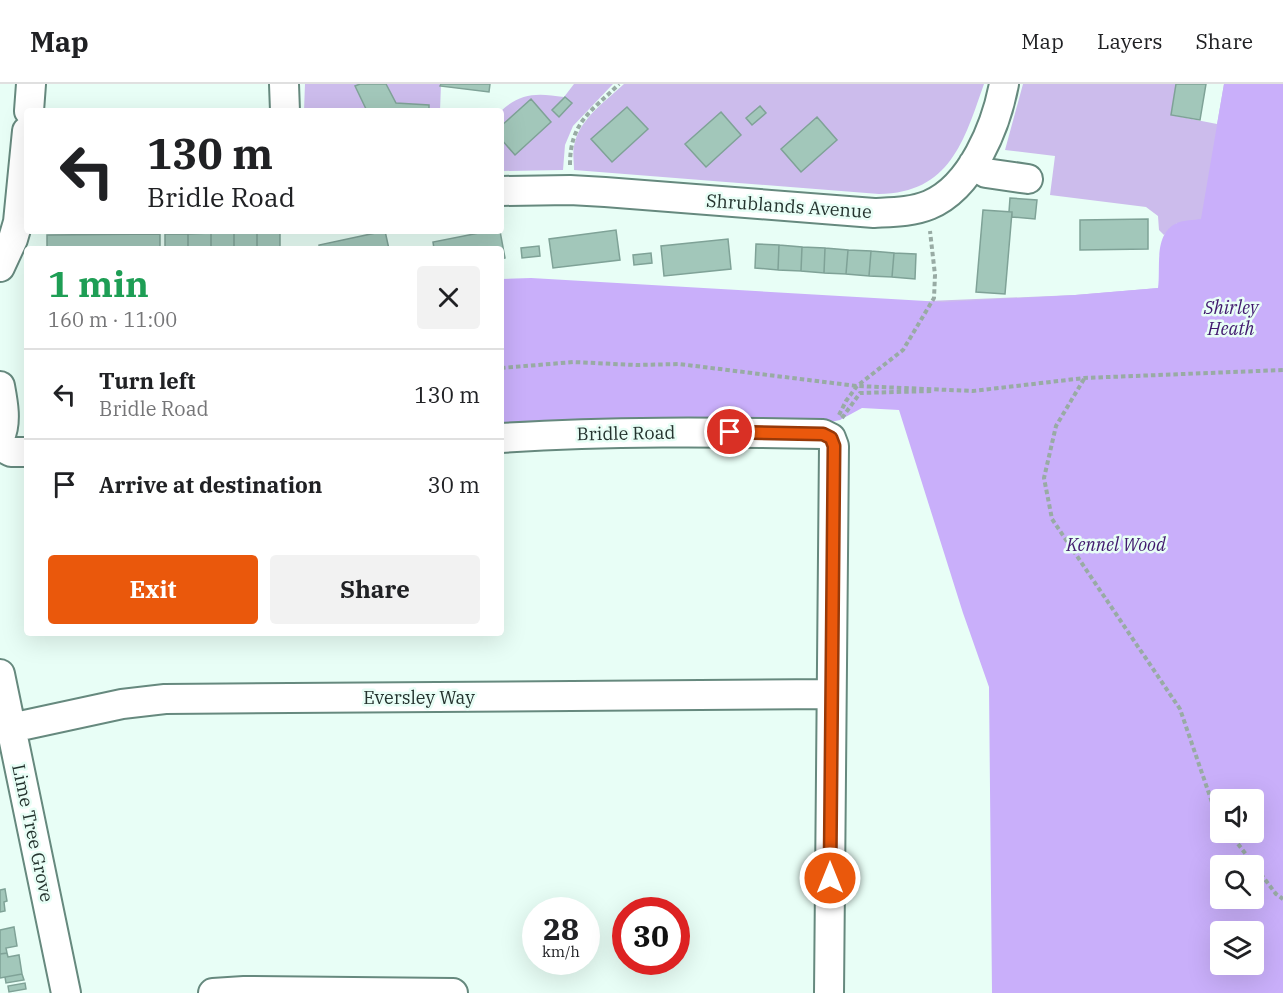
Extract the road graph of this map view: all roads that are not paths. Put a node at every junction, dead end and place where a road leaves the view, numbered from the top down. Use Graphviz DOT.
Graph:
graph roads {
  1 [pos="31,84"];
  2 [pos="284,84"];
  3 [pos="1004,84"];
  4 [pos="29,108"];
  5 [pos="285,108"];
  6 [pos="973,164"];
  7 [pos="1028,179"];
  8 [pos="504,191"];
  9 [pos="24,197"];
  10 [pos="0,267"];
  11 [pos="0,386"];
  12 [pos="0,436"];
  13 [pos="504,438"];
  14 [pos="0,446"];
  15 [pos="24,452"];
  16 [pos="0,674"];
  17 [pos="831,694"];
  18 [pos="11,728"];
  19 [pos="9,762"];
  20 [pos="66,993"];
  21 [pos="213,993"];
  22 [pos="453,993"];
  23 [pos="829,993"];
  1 -- 4 [label="street"];
  2 -- 5 [label="street"];
  3 -- 6 [label="street, Shrublands Avenue"];
  6 -- 7 [label="street"];
  6 -- 8 [label="street, Shrublands Avenue"];
  9 -- 10 [label="street"];
  11 -- 12 [label="street"];
  13 -- 17 [label="street, Bridle Road"];
  14 -- 15 [label="street"];
  16 -- 18 [label="street, Lime Tree Grove"];
  17 -- 18 [label="street, Eversley Way"];
  17 -- 23 [label="street"];
  18 -- 19 [label="street, Lime Tree Grove"];
  19 -- 20 [label="street, Lime Tree Grove"];
  21 -- 22 [label="street"];
}
